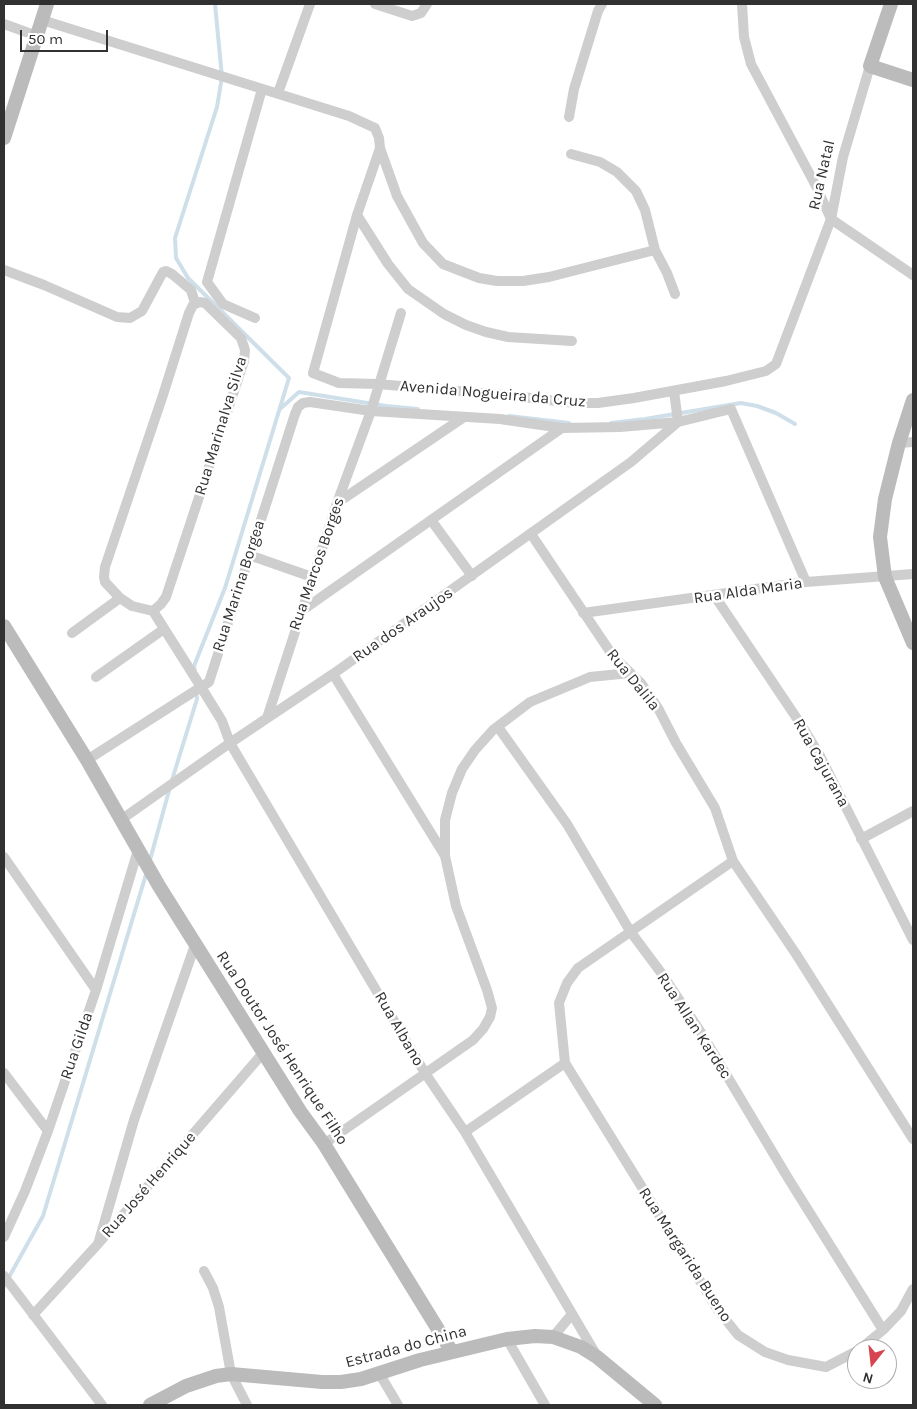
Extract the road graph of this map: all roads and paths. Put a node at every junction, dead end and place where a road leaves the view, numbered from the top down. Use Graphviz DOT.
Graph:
graph roads {
  1 [pos="47,4"];
  2 [pos="310,4"];
  3 [pos="375,4"];
  4 [pos="427,4"];
  5 [pos="602,4"];
  6 [pos="742,4"];
  7 [pos="891,4"];
  8 [pos="42,20"];
  9 [pos="4,24"];
  10 [pos="37,36"];
  11 [pos="870,66"];
  12 [pos="913,80"];
  13 [pos="262,89"];
  14 [pos="278,93"];
  15 [pos="568,116"];
  16 [pos="4,138"];
  17 [pos="380,148"];
  18 [pos="571,154"];
  19 [pos="357,215"];
  20 [pos="831,219"];
  21 [pos="655,250"];
  22 [pos="4,270"];
  23 [pos="913,275"];
  24 [pos="675,294"];
  25 [pos="196,303"];
  26 [pos="401,313"];
  27 [pos="255,318"];
  28 [pos="572,341"];
  29 [pos="781,352"];
  30 [pos="377,387"];
  31 [pos="674,394"];
  32 [pos="913,400"];
  33 [pos="371,410"];
  34 [pos="464,417"];
  35 [pos="678,419"];
  36 [pos="293,421"];
  37 [pos="562,428"];
  38 [pos="906,442"];
  39 [pos="337,503"];
  40 [pos="431,520"];
  41 [pos="531,534"];
  42 [pos="249,555"];
  43 [pos="913,574"];
  44 [pos="472,576"];
  45 [pos="312,577"];
  46 [pos="885,577"];
  47 [pos="806,582"];
  48 [pos="714,595"];
  49 [pos="120,598"];
  50 [pos="153,611"];
  51 [pos="300,612"];
  52 [pos="582,613"];
  53 [pos="4,626"];
  54 [pos="164,629"];
  55 [pos="72,634"];
  56 [pos="913,643"];
  57 [pos="630,673"];
  58 [pos="333,674"];
  59 [pos="96,677"];
  60 [pos="197,685"];
  61 [pos="267,718"];
  62 [pos="498,726"];
  63 [pos="230,742"];
  64 [pos="87,760"];
  65 [pos="913,811"];
  66 [pos="122,819"];
  67 [pos="861,839"];
  68 [pos="445,856"];
  69 [pos="4,857"];
  70 [pos="144,861"];
  71 [pos="734,861"];
  72 [pos="630,931"];
  73 [pos="913,940"];
  74 [pos="196,945"];
  75 [pos="96,990"];
  76 [pos="263,1053"];
  77 [pos="565,1063"];
  78 [pos="4,1073"];
  79 [pos="425,1073"];
  80 [pos="48,1132"];
  81 [pos="465,1132"];
  82 [pos="913,1139"];
  83 [pos="324,1144"];
  84 [pos="4,1237"];
  85 [pos="97,1245"];
  86 [pos="204,1270"];
  87 [pos="6,1278"];
  88 [pos="913,1289"];
  89 [pos="572,1314"];
  90 [pos="33,1315"];
  91 [pos="883,1330"];
  92 [pos="553,1337"];
  93 [pos="507,1339"];
  94 [pos="872,1339"];
  95 [pos="452,1352"];
  96 [pos="847,1356"];
  97 [pos="597,1357"];
  98 [pos="379,1373"];
  99 [pos="231,1374"];
  100 [pos="102,1405"];
  101 [pos="150,1405"];
  102 [pos="247,1405"];
  103 [pos="398,1405"];
  104 [pos="545,1405"];
  105 [pos="655,1405"];
  1 -- 8 [label="street"];
  2 -- 14 [label="street"];
  3 -- 4 [label="street"];
  5 -- 15 [label="street"];
  6 -- 20 [label="street"];
  7 -- 11 [label="street, Rua Natal"];
  8 -- 10 [label="street"];
  8 -- 13 [label="street"];
  9 -- 10 [label="street"];
  10 -- 16 [label="street"];
  11 -- 12 [label="street"];
  11 -- 20 [label="street, Rua Natal"];
  13 -- 14 [label="street"];
  13 -- 27 [label="street"];
  14 -- 17 [label="street"];
  17 -- 19 [label="street"];
  17 -- 21 [label="street"];
  18 -- 21 [label="street"];
  19 -- 28 [label="street"];
  19 -- 30 [label="street, Avenida Nogueira da Cruz"];
  20 -- 23 [label="street"];
  20 -- 29 [label="street, Rua Natal"];
  21 -- 24 [label="street"];
  22 -- 25 [label="street"];
  25 -- 49 [label="street"];
  25 -- 50 [label="street, Rua Marinalva Silva"];
  26 -- 30 [label="street, Rua Marcos Borges"];
  29 -- 31 [label="street, Avenida Nogueira da Cruz"];
  30 -- 31 [label="street, Avenida Nogueira da Cruz"];
  30 -- 33 [label="street, Rua Marcos Borges"];
  31 -- 35 [label="street"];
  32 -- 38 [label="street"];
  33 -- 34 [label="street, Avenida Nogueira da Cruz"];
  33 -- 36 [label="street, Avenida Nogueira da Cruz"];
  33 -- 39 [label="street, Rua Marcos Borges"];
  34 -- 37 [label="street, Avenida Nogueira da Cruz"];
  34 -- 39 [label="street"];
  35 -- 37 [label="street, Avenida Nogueira da Cruz"];
  35 -- 41 [label="street, Rua dos Araujos"];
  35 -- 47 [label="street, Avenida Nogueira da Cruz"];
  36 -- 42 [label="street, Rua Marina Borgea"];
  37 -- 40 [label="street"];
  38 -- 46 [label="street"];
  39 -- 45 [label="street, Rua Marcos Borges"];
  40 -- 44 [label="street"];
  40 -- 51 [label="street"];
  41 -- 44 [label="street, Rua dos Araujos"];
  41 -- 52 [label="street, Rua Dalila"];
  42 -- 45 [label="street"];
  42 -- 60 [label="street, Rua Marina Borgea"];
  43 -- 46 [label="street, Rua Alda Maria"];
  44 -- 58 [label="street, Rua dos Araujos"];
  45 -- 51 [label="street, Rua Marcos Borges"];
  46 -- 47 [label="street, Rua Alda Maria"];
  46 -- 56 [label="street"];
  47 -- 48 [label="street, Rua Alda Maria"];
  48 -- 52 [label="street, Rua Alda Maria"];
  48 -- 67 [label="street, Rua Cajurana"];
  49 -- 50 [label="street"];
  49 -- 55 [label="street"];
  50 -- 54 [label="street"];
  51 -- 61 [label="street, Rua Marcos Borges"];
  52 -- 57 [label="street, Rua Dalila"];
  53 -- 64 [label="street, Rua Doutor José Henrique Filho"];
  54 -- 59 [label="street"];
  54 -- 60 [label="street"];
  57 -- 62 [label="street"];
  57 -- 71 [label="street, Rua Dalila"];
  58 -- 61 [label="street, Rua dos Araujos"];
  58 -- 68 [label="street"];
  60 -- 63 [label="street"];
  60 -- 64 [label="street"];
  61 -- 63 [label="street, Rua dos Araujos"];
  62 -- 68 [label="street"];
  62 -- 72 [label="street, Rua Allan Kardec"];
  63 -- 66 [label="street, Rua dos Araujos"];
  63 -- 79 [label="street, Rua Albano"];
  64 -- 66 [label="street, Rua Doutor José Henrique Filho"];
  65 -- 67 [label="street"];
  66 -- 70 [label="street, Rua Doutor José Henrique Filho"];
  67 -- 73 [label="street, Rua Cajurana"];
  68 -- 79 [label="street"];
  69 -- 75 [label="street"];
  70 -- 74 [label="street, Rua Doutor José Henrique Filho"];
  70 -- 75 [label="street, Rua Gilda"];
  71 -- 72 [label="street"];
  71 -- 82 [label="street"];
  72 -- 77 [label="street"];
  72 -- 91 [label="street, Rua Allan Kardec"];
  74 -- 76 [label="street, Rua Doutor José Henrique Filho"];
  74 -- 85 [label="street"];
  75 -- 80 [label="street, Rua Gilda"];
  76 -- 83 [label="street, Rua Doutor José Henrique Filho"];
  76 -- 85 [label="street, Rua José Henrique"];
  77 -- 81 [label="street"];
  77 -- 96 [label="street, Rua Margarida Bueno"];
  78 -- 80 [label="street"];
  79 -- 81 [label="street, Rua Albano"];
  79 -- 83 [label="street"];
  80 -- 84 [label="street, Rua Gilda"];
  81 -- 89 [label="street, Rua Albano"];
  83 -- 95 [label="street, Rua Doutor José Henrique Filho"];
  85 -- 90 [label="street, Rua José Henrique"];
  86 -- 99 [label="street"];
  87 -- 90 [label="street"];
  88 -- 91 [label="street, Rua Margarida Bueno"];
  89 -- 92 [label="street"];
  89 -- 97 [label="street, Rua Albano"];
  90 -- 100 [label="street"];
  91 -- 94 [label="street, Rua Margarida Bueno"];
  92 -- 93 [label="street, Estrada do China"];
  92 -- 97 [label="street, Estrada do China"];
  93 -- 95 [label="street, Estrada do China"];
  93 -- 104 [label="street"];
  95 -- 98 [label="street, Estrada do China"];
  97 -- 105 [label="street, Estrada do China"];
  98 -- 99 [label="street, Estrada do China"];
  98 -- 103 [label="street"];
  99 -- 101 [label="street, Estrada do China"];
  99 -- 102 [label="street"];
}
